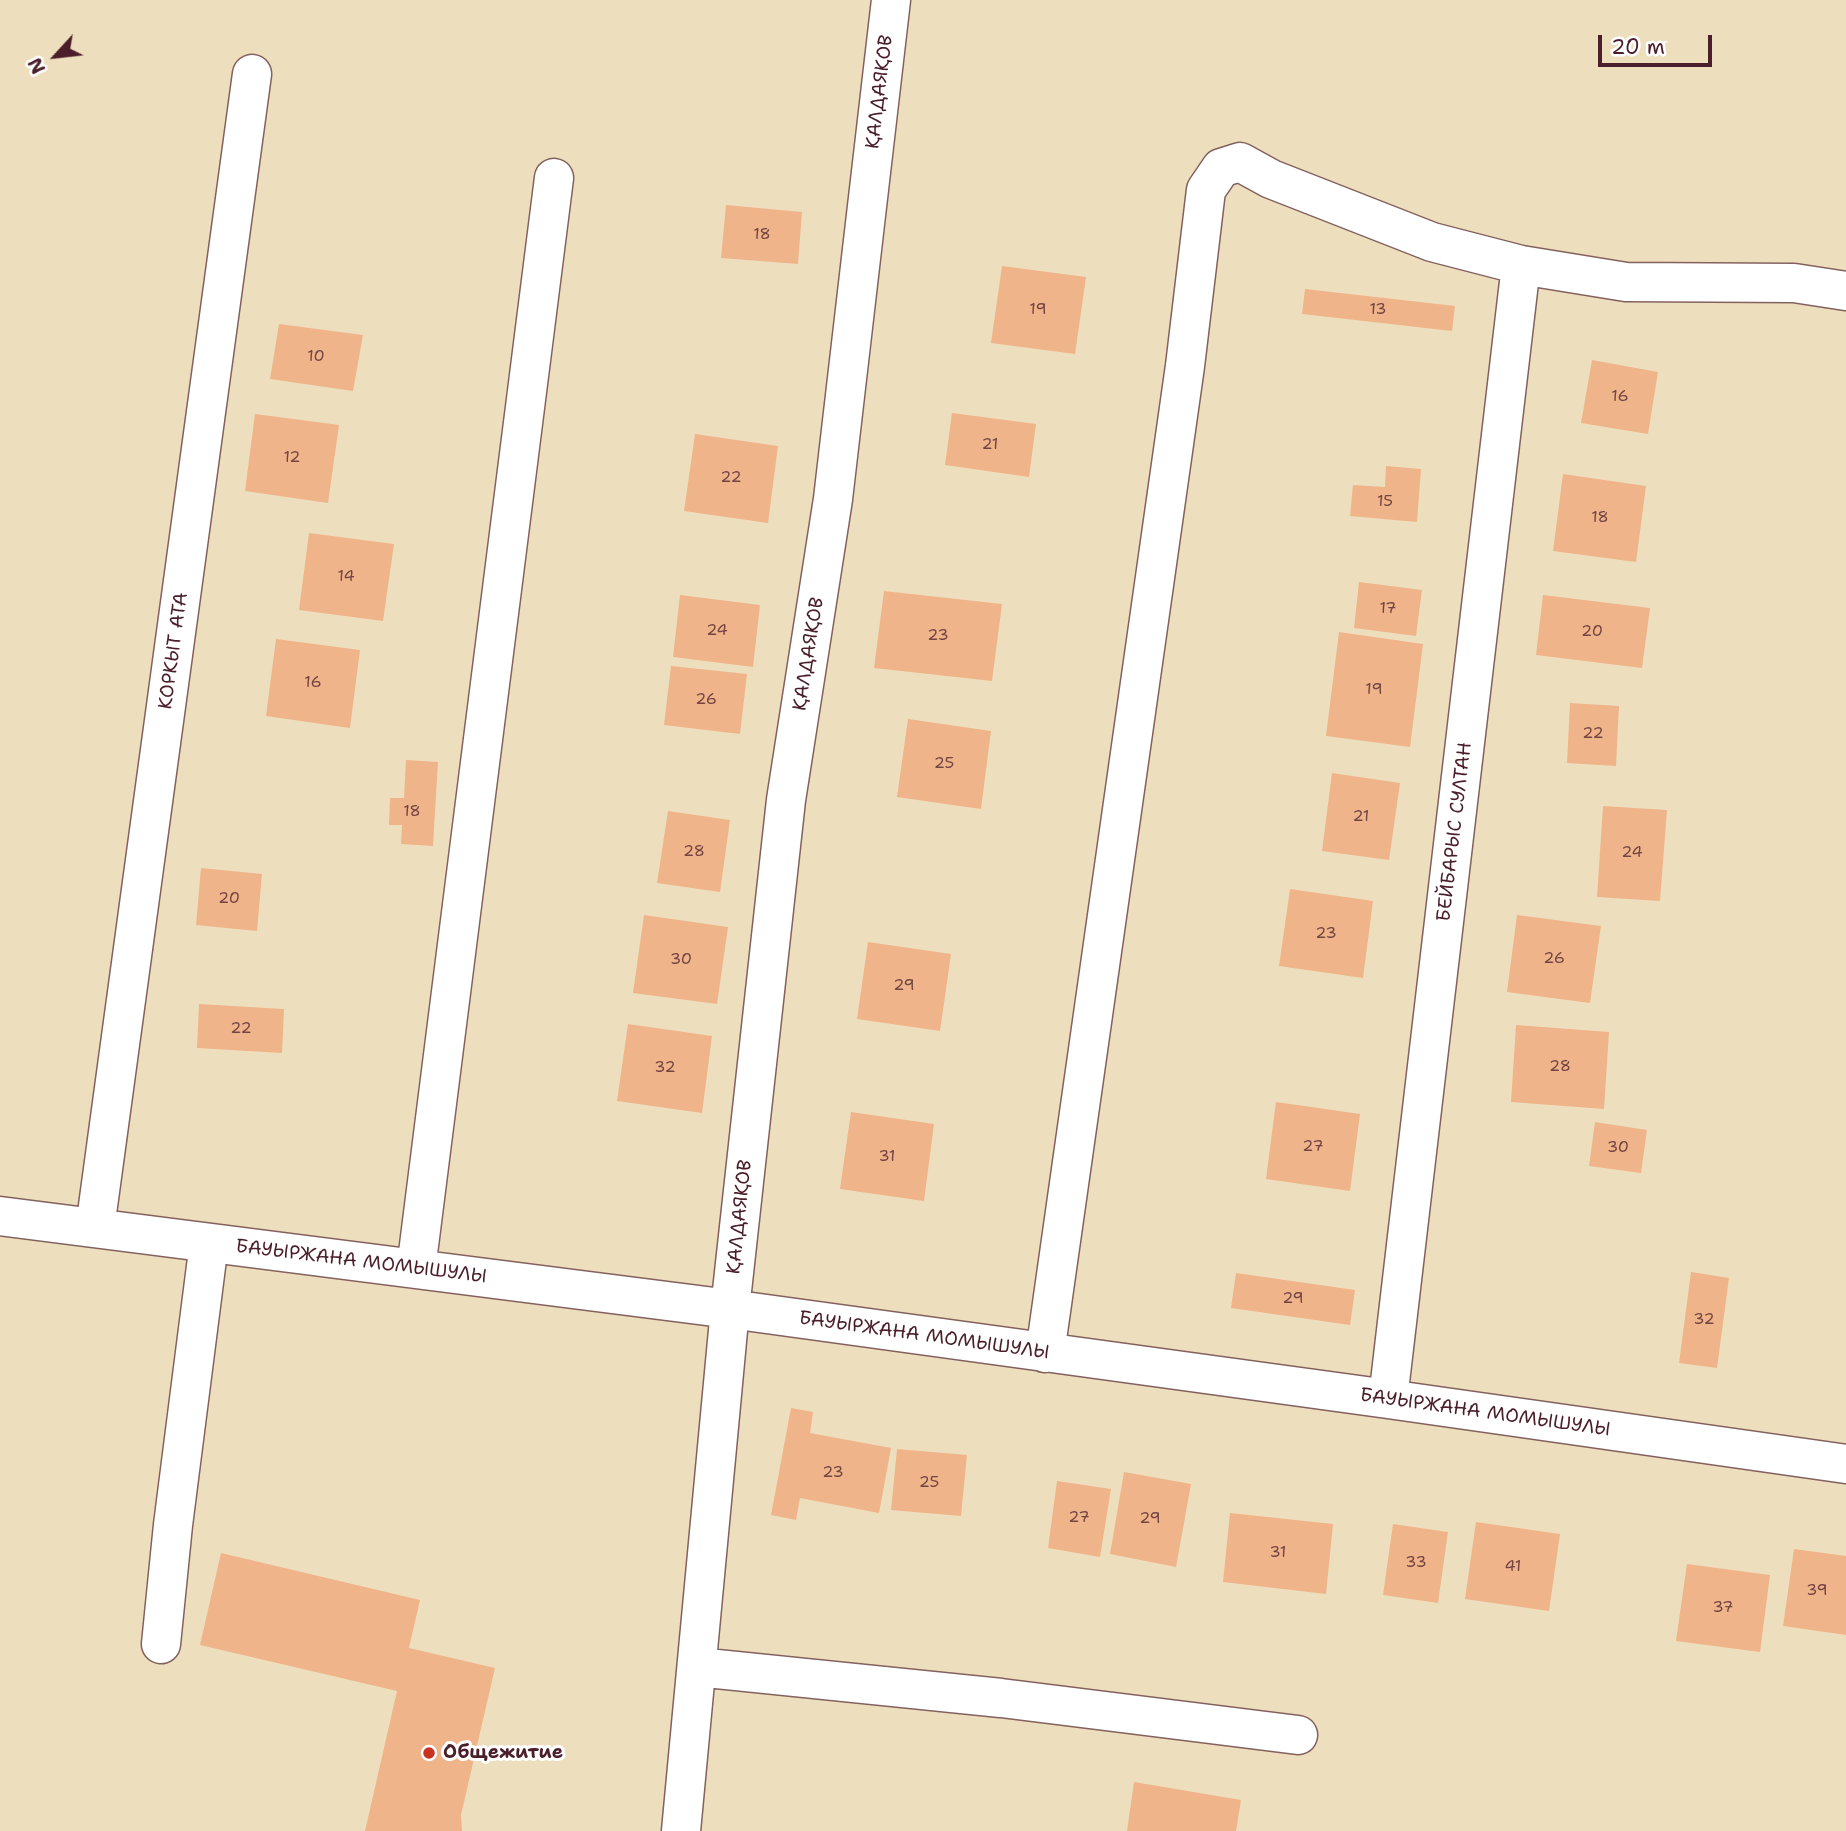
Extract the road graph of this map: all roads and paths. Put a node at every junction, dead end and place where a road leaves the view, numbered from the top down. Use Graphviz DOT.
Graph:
graph roads {
  1 [pos="891,0"];
  2 [pos="252,74"];
  3 [pos="554,178"];
  4 [pos="1521,265"];
  5 [pos="1846,291"];
  6 [pos="0,1216"];
  7 [pos="95,1228"];
  8 [pos="209,1243"];
  9 [pos="416,1269"];
  10 [pos="730,1309"];
  11 [pos="1045,1353"];
  12 [pos="1388,1399"];
  13 [pos="1846,1465"];
  14 [pos="161,1644"];
  15 [pos="696,1667"];
  16 [pos="1298,1735"];
  17 [pos="681,1831"];
  1 -- 10 [label="street, ҚАЛДАЯҚОВ"];
  2 -- 7 [label="street, КОРКЫТ АТА"];
  3 -- 9 [label="street"];
  4 -- 5 [label="street"];
  4 -- 11 [label="street"];
  4 -- 12 [label="street, БЕЙБАРЫС СУЛТАН"];
  6 -- 7 [label="street, БАУЫРЖАНА МОМЫШУЛЫ"];
  7 -- 8 [label="street, БАУЫРЖАНА МОМЫШУЛЫ"];
  8 -- 9 [label="street, БАУЫРЖАНА МОМЫШУЛЫ"];
  8 -- 14 [label="street"];
  9 -- 10 [label="street, БАУЫРЖАНА МОМЫШУЛЫ"];
  10 -- 11 [label="street, БАУЫРЖАНА МОМЫШУЛЫ"];
  10 -- 15 [label="street, ҚАЛДАЯҚОВ"];
  11 -- 12 [label="street, БАУЫРЖАНА МОМЫШУЛЫ"];
  12 -- 13 [label="street, БАУЫРЖАНА МОМЫШУЛЫ"];
  15 -- 16 [label="street"];
  15 -- 17 [label="street, ҚАЛДАЯҚОВ"];
}
